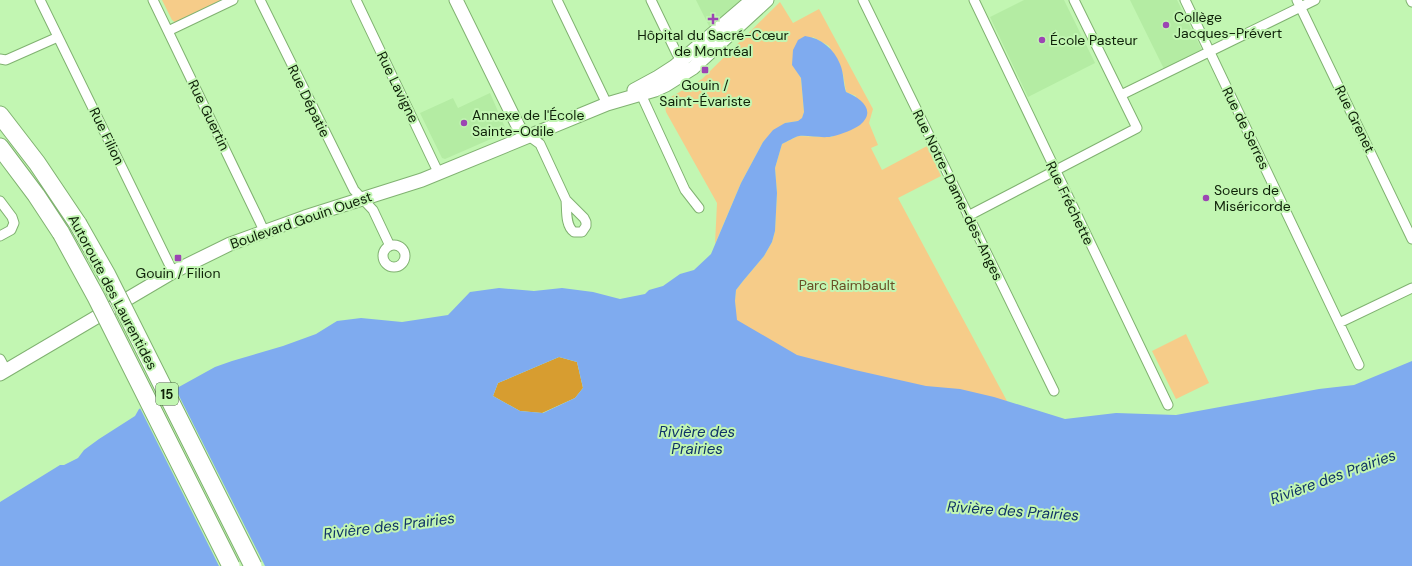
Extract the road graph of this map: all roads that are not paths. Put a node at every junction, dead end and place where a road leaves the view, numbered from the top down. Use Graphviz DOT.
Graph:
graph roads {
  1 [pos="40,0"];
  2 [pos="153,0"];
  3 [pos="233,0"];
  4 [pos="260,0"];
  5 [pos="356,0"];
  6 [pos="456,0"];
  7 [pos="557,0"];
  8 [pos="651,0"];
  9 [pos="752,0"];
  10 [pos="767,0"];
  11 [pos="863,0"];
  12 [pos="974,0"];
  13 [pos="1074,0"];
  14 [pos="1185,0"];
  15 [pos="1315,0"];
  16 [pos="1299,4"];
  17 [pos="168,31"];
  18 [pos="58,36"];
  19 [pos="1209,51"];
  20 [pos="0,59"];
  21 [pos="685,66"];
  22 [pos="639,91"];
  23 [pos="1121,95"];
  24 [pos="612,102"];
  25 [pos="0,115"];
  26 [pos="529,136"];
  27 [pos="0,147"];
  28 [pos="1055,171"];
  29 [pos="439,174"];
  30 [pos="362,199"];
  31 [pos="566,200"];
  32 [pos="0,201"];
  33 [pos="699,208"];
  34 [pos="968,216"];
  35 [pos="264,231"];
  36 [pos="0,236"];
  37 [pos="1412,239"];
  38 [pos="390,246"];
  39 [pos="173,272"];
  40 [pos="1412,288"];
  41 [pos="1340,322"];
  42 [pos="1359,365"];
  43 [pos="2,367"];
  44 [pos="1054,391"];
  45 [pos="1168,405"];
  46 [pos="231,566"];
  47 [pos="253,566"];
  1 -- 18 [label="street, Rue Filion"];
  2 -- 17 [label="street, Rue Guertin"];
  3 -- 17 [label="street"];
  4 -- 30 [label="street, Rue Dépatie"];
  5 -- 29 [label="street, Rue Lavigne"];
  6 -- 26 [label="street"];
  7 -- 24 [label="street"];
  8 -- 21 [label="street"];
  9 -- 21 [label="street, Boulevard Gouin Ouest"];
  10 -- 21 [label="street, Boulevard Gouin Ouest"];
  11 -- 34 [label="street, Rue Notre-Dame-des-Anges"];
  12 -- 28 [label="street, Rue Fréchette"];
  13 -- 23 [label="street"];
  14 -- 19 [label="street, Rue de Serres"];
  15 -- 16 [label="street"];
  16 -- 19 [label="street"];
  16 -- 37 [label="street, Rue Grenet"];
  17 -- 35 [label="street, Rue Guertin"];
  18 -- 20 [label="street"];
  18 -- 39 [label="street, Rue Filion"];
  19 -- 23 [label="street"];
  19 -- 41 [label="street, Rue de Serres"];
  21 -- 22 [label="street, Boulevard Gouin Ouest"];
  22 -- 24 [label="street, Boulevard Gouin Ouest"];
  22 -- 33 [label="street"];
  23 -- 28 [label="street"];
  24 -- 26 [label="street, Boulevard Gouin Ouest"];
  25 -- 47 [label="highway, Autoroute des Laurentides / 15, bridge"];
  26 -- 29 [label="street, Boulevard Gouin Ouest"];
  26 -- 31 [label="street"];
  27 -- 46 [label="highway, Autoroute des Laurentides / 15, bridge"];
  28 -- 34 [label="street"];
  28 -- 45 [label="street, Rue Fréchette"];
  29 -- 30 [label="street, Boulevard Gouin Ouest"];
  30 -- 35 [label="street, Boulevard Gouin Ouest"];
  30 -- 38 [label="street, Rue Dépatie"];
  32 -- 36 [label="street"];
  34 -- 44 [label="street, Rue Notre-Dame-des-Anges"];
  35 -- 39 [label="street, Boulevard Gouin Ouest"];
  39 -- 43 [label="street, Boulevard Gouin Ouest"];
  40 -- 41 [label="street"];
  41 -- 42 [label="street, Rue de Serres"];
}
